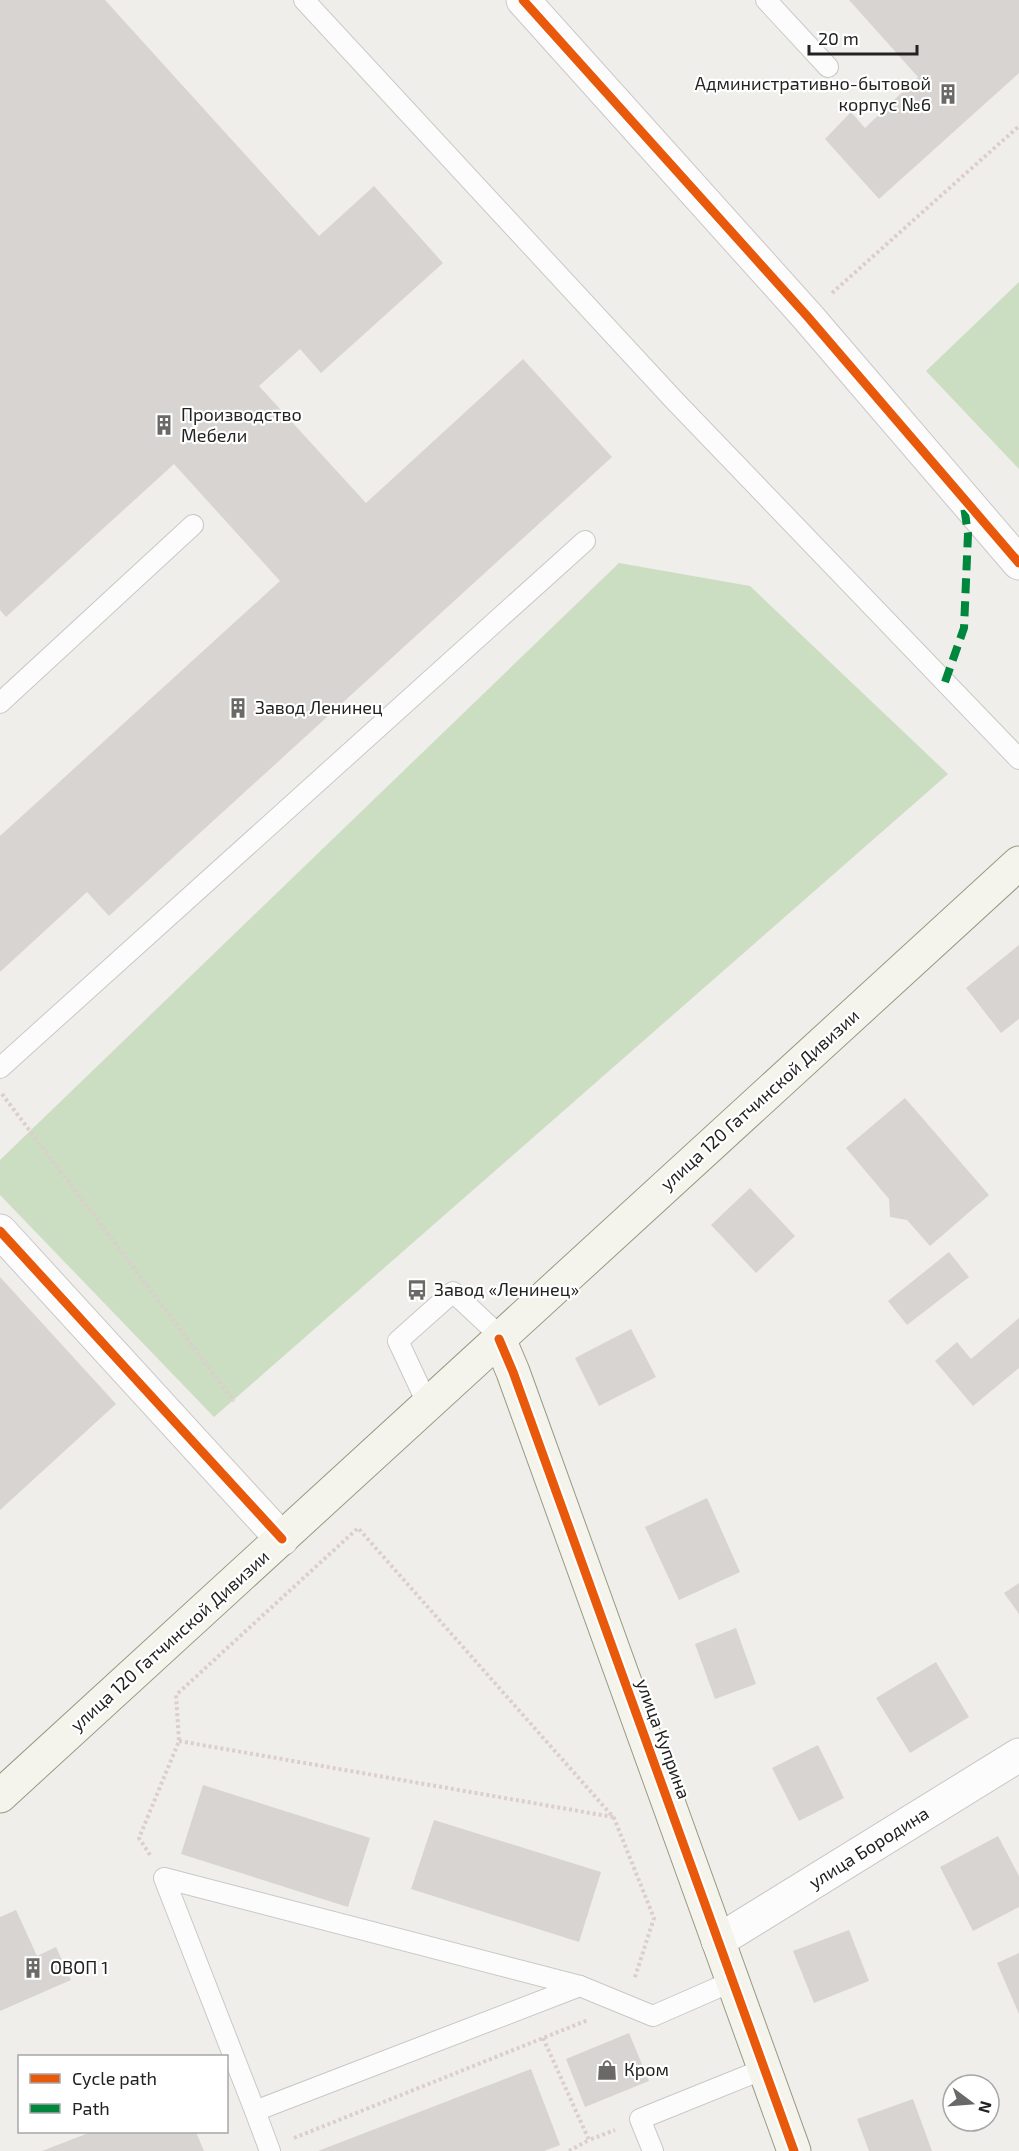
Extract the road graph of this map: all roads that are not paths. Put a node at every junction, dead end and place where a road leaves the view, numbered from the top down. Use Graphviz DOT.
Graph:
graph roads {
  1 [pos="304,0"];
  2 [pos="523,0"];
  3 [pos="766,0"];
  4 [pos="828,67"];
  5 [pos="193,525"];
  6 [pos="585,541"];
  7 [pos="1019,563"];
  8 [pos="0,703"];
  9 [pos="1019,759"];
  10 [pos="1019,863"];
  11 [pos="0,1068"];
  12 [pos="0,1231"];
  13 [pos="500,1338"];
  14 [pos="428,1405"];
  15 [pos="282,1539"];
  16 [pos="1019,1755"];
  17 [pos="0,1796"];
  18 [pos="718,1941"];
  19 [pos="733,1981"];
  20 [pos="580,1986"];
  21 [pos="764,2069"];
  22 [pos="255,2111"];
  23 [pos="269,2150"];
  24 [pos="653,2151"];
  25 [pos="794,2151"];
  1 -- 9 [label="lane"];
  2 -- 7 [label="street"];
  3 -- 4 [label="lane"];
  5 -- 8 [label="lane"];
  6 -- 11 [label="lane"];
  10 -- 13 [label="main road, улица 120 Гатчинской Дивизии"];
  12 -- 15 [label="street"];
  13 -- 14 [label="main road, улица 120 Гатчинской Дивизии"];
  13 -- 14 [label="lane"];
  13 -- 18 [label="main road, улица Куприна"];
  14 -- 15 [label="main road, улица 120 Гатчинской Дивизии"];
  15 -- 17 [label="main road, улица 120 Гатчинской Дивизии"];
  16 -- 18 [label="street, улица Бородина"];
  18 -- 19 [label="main road, улица Куприна"];
  19 -- 20 [label="lane"];
  19 -- 21 [label="main road, улица Куприна"];
  20 -- 22 [label="lane"];
  20 -- 22 [label="lane"];
  21 -- 24 [label="lane"];
  21 -- 25 [label="main road, улица Куприна"];
  22 -- 23 [label="lane"];
}
